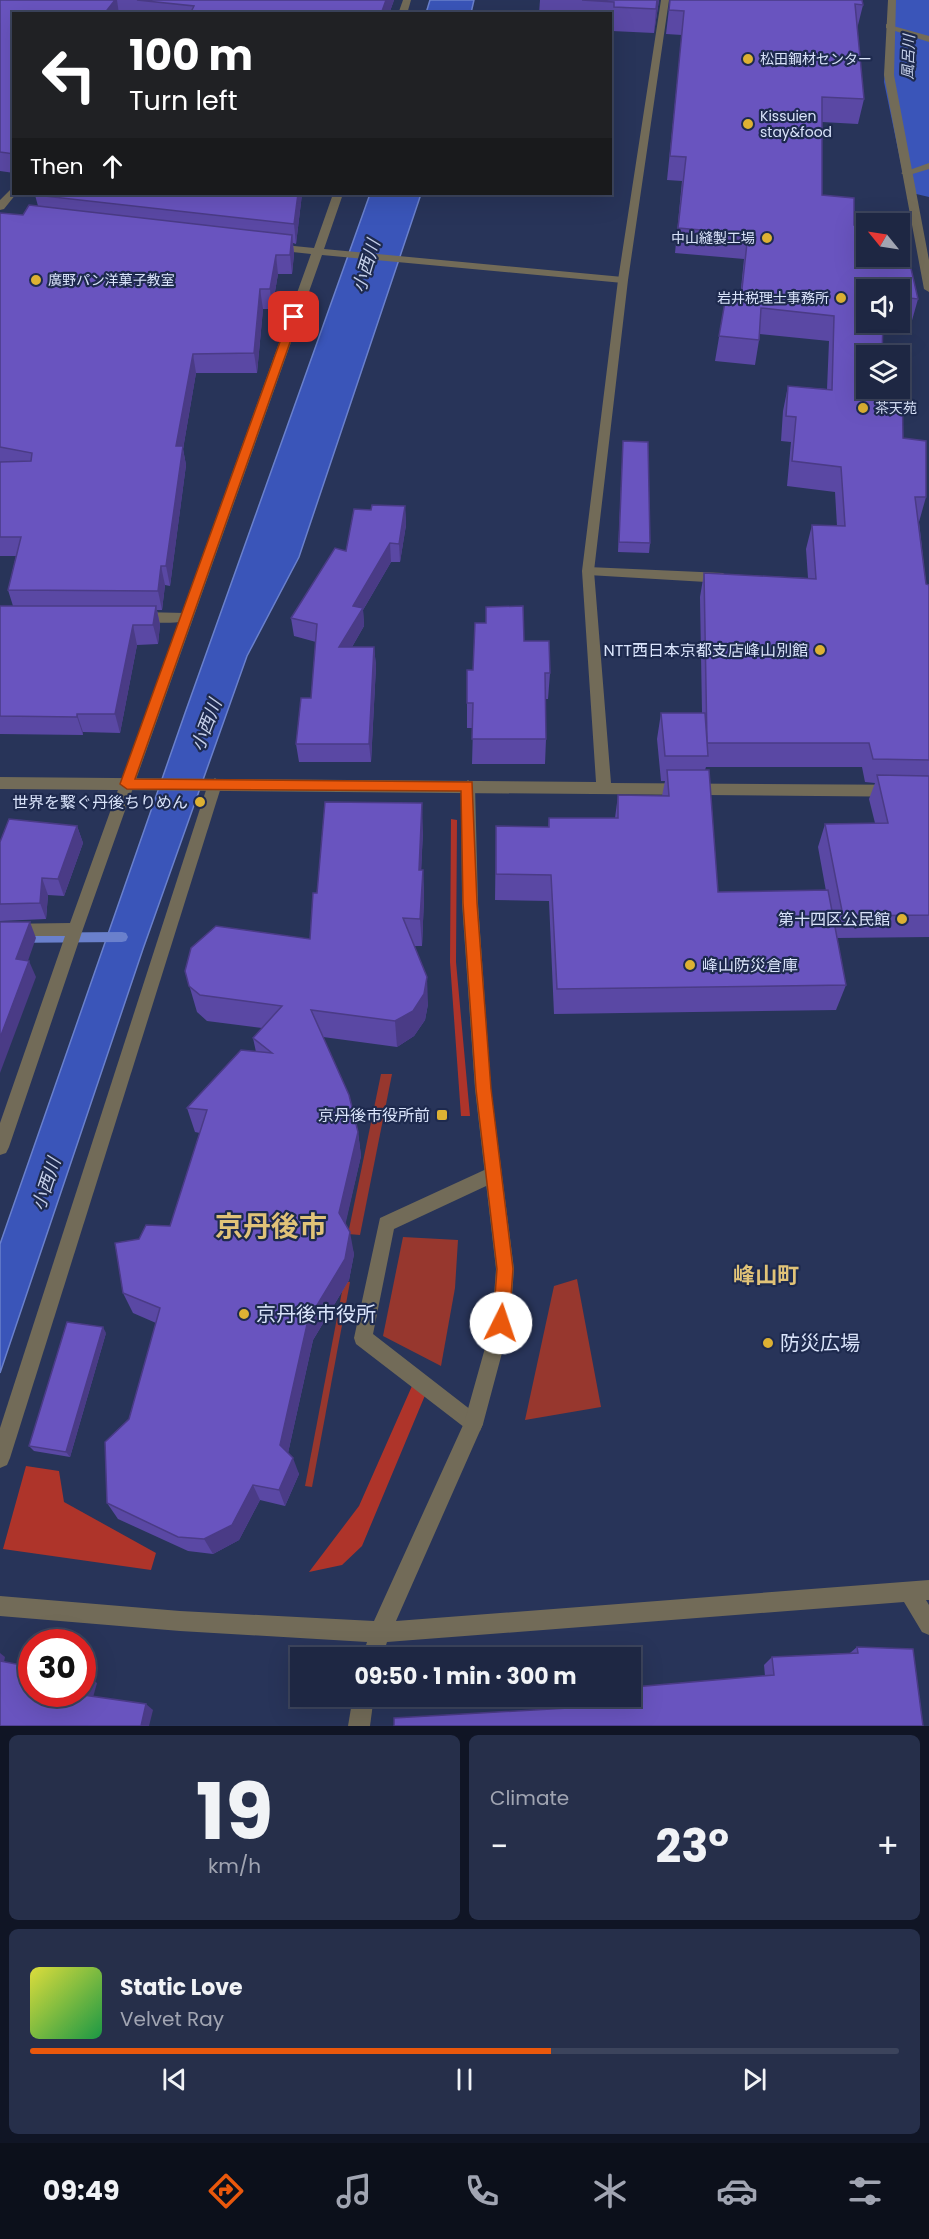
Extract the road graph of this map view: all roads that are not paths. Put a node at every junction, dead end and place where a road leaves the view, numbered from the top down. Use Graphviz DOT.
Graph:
graph roads {
  1 [pos="665,0"];
  2 [pos="892,0"];
  3 [pos="890,26"];
  4 [pos="929,39"];
  5 [pos="929,166"];
  6 [pos="906,173"];
  7 [pos="12,192"];
  8 [pos="338,195"];
  9 [pos="0,207"];
  10 [pos="258,245"];
  11 [pos="317,252"];
  12 [pos="623,280"];
  13 [pos="929,289"];
  14 [pos="588,571"];
  15 [pos="739,579"];
  16 [pos="128,617"];
  17 [pos="186,618"];
  18 [pos="0,783"];
  19 [pos="134,784"];
  20 [pos="211,784"];
  21 [pos="468,786"];
  22 [pos="604,787"];
  23 [pos="929,791"];
  24 [pos="75,928"];
  25 [pos="0,930"];
  26 [pos="0,1147"];
  27 [pos="493,1174"];
  28 [pos="473,1424"];
  29 [pos="0,1458"];
  30 [pos="919,1591"];
  31 [pos="0,1606"];
  32 [pos="929,1625"];
  33 [pos="380,1632"];
  34 [pos="375,1647"];
  35 [pos="362,1707"];
  36 [pos="359,1726"];
  1 -- 12 [label="street"];
  2 -- 3 [label="street"];
  3 -- 4 [label="street"];
  3 -- 6 [label="street"];
  5 -- 6 [label="street"];
  6 -- 13 [label="street"];
  7 -- 9 [label="street"];
  8 -- 11 [label="street"];
  10 -- 11 [label="street"];
  11 -- 12 [label="street"];
  11 -- 17 [label="street"];
  12 -- 14 [label="street"];
  14 -- 15 [label="street"];
  14 -- 22 [label="street"];
  16 -- 17 [label="street"];
  17 -- 19 [label="street"];
  18 -- 19 [label="street"];
  19 -- 20 [label="street"];
  19 -- 24 [label="street"];
  20 -- 21 [label="street"];
  20 -- 29 [label="street"];
  21 -- 22 [label="street"];
  21 -- 27 [label="street"];
  22 -- 23 [label="street"];
  24 -- 25 [label="street"];
  24 -- 26 [label="street"];
  27 -- 28 [label="street"];
  27 -- 28 [label="street"];
  28 -- 33 [label="street"];
  30 -- 32 [label="street"];
  30 -- 33 [label="street"];
  31 -- 33 [label="street"];
  33 -- 34 [label="street"];
  35 -- 36 [label="street"];
}
